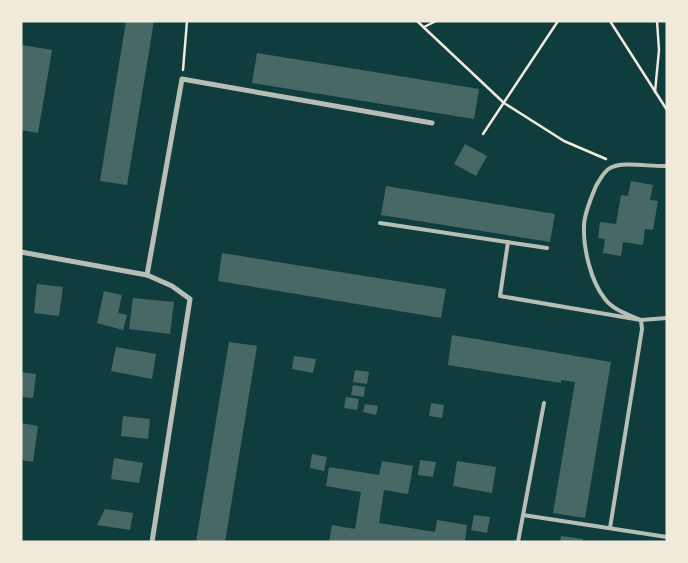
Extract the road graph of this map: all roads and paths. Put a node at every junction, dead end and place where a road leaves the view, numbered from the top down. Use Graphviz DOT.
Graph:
graph roads {
  1 [pos="187,21"];
  2 [pos="417,21"];
  3 [pos="436,21"];
  4 [pos="558,21"];
  5 [pos="610,21"];
  6 [pos="657,21"];
  7 [pos="424,27"];
  8 [pos="182,79"];
  9 [pos="655,92"];
  10 [pos="504,103"];
  11 [pos="667,110"];
  12 [pos="432,123"];
  13 [pos="483,134"];
  14 [pos="621,165"];
  15 [pos="667,166"];
  16 [pos="380,223"];
  17 [pos="508,242"];
  18 [pos="547,248"];
  19 [pos="21,252"];
  20 [pos="147,275"];
  21 [pos="667,318"];
  22 [pos="641,320"];
  23 [pos="544,403"];
  24 [pos="523,515"];
  25 [pos="610,528"];
  26 [pos="667,537"];
  27 [pos="152,542"];
  28 [pos="518,542"];
  1 -- 8 [label="path"];
  2 -- 7 [label="path"];
  3 -- 7 [label="path"];
  4 -- 10 [label="path"];
  5 -- 9 [label="path"];
  6 -- 9 [label="path"];
  7 -- 10 [label="path"];
  8 -- 12 [label="street"];
  8 -- 20 [label="street"];
  9 -- 11 [label="path"];
  10 -- 13 [label="path"];
  10 -- 14 [label="path"];
  14 -- 15 [label="lane"];
  14 -- 22 [label="lane"];
  16 -- 17 [label="lane"];
  17 -- 18 [label="lane"];
  17 -- 22 [label="lane"];
  19 -- 20 [label="street"];
  20 -- 27 [label="street"];
  21 -- 22 [label="lane"];
  22 -- 25 [label="lane"];
  23 -- 24 [label="lane"];
  24 -- 25 [label="lane"];
  24 -- 28 [label="lane"];
  25 -- 26 [label="lane"];
}
